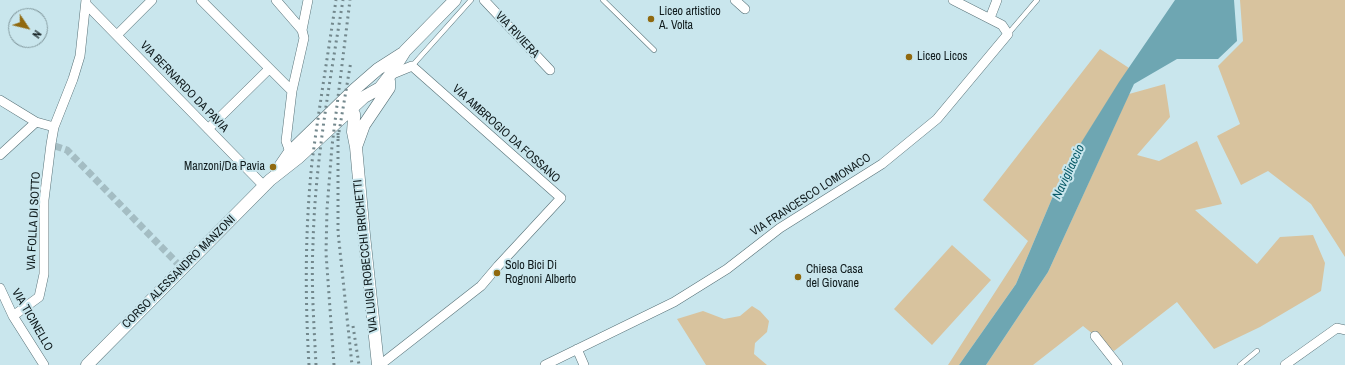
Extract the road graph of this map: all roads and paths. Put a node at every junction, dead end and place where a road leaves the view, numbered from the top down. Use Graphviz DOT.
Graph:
graph roads {
  1 [pos="152,0"];
  2 [pos="202,0"];
  3 [pos="276,0"];
  4 [pos="308,0"];
  5 [pos="455,0"];
  6 [pos="471,0"];
  7 [pos="484,0"];
  8 [pos="603,0"];
  9 [pos="735,0"];
  10 [pos="953,0"];
  11 [pos="997,0"];
  12 [pos="1037,0"];
  13 [pos="86,2"];
  14 [pos="745,9"];
  15 [pos="990,18"];
  16 [pos="302,30"];
  17 [pos="1008,34"];
  18 [pos="117,35"];
  19 [pos="654,50"];
  20 [pos="405,51"];
  21 [pos="412,66"];
  22 [pos="269,69"];
  23 [pos="550,70"];
  24 [pos="376,71"];
  25 [pos="390,76"];
  26 [pos="292,91"];
  27 [pos="364,97"];
  28 [pos="0,100"];
  29 [pos="355,118"];
  30 [pos="36,122"];
  31 [pos="54,128"];
  32 [pos="208,129"];
  33 [pos="0,155"];
  34 [pos="294,155"];
  35 [pos="267,183"];
  36 [pos="0,288"];
  37 [pos="13,316"];
  38 [pos="1345,330"];
  39 [pos="1095,336"];
  40 [pos="577,349"];
  41 [pos="1256,351"];
  42 [pos="44,365"];
  43 [pos="86,365"];
  44 [pos="379,365"];
  45 [pos="545,365"];
  46 [pos="584,365"];
  47 [pos="1118,365"];
  48 [pos="1240,365"];
  49 [pos="1285,365"];
  1 -- 18 [label="street"];
  2 -- 22 [label="street"];
  3 -- 16 [label="street"];
  4 -- 16 [label="street"];
  5 -- 20 [label="street"];
  6 -- 21 [label="lane"];
  7 -- 23 [label="street, VIA RIVIERA"];
  8 -- 19 [label="lane"];
  9 -- 14 [label="street"];
  10 -- 15 [label="street"];
  11 -- 15 [label="street"];
  12 -- 17 [label="lane"];
  13 -- 18 [label="street, VIA BERNARDO DA PAVIA"];
  13 -- 31 [label="street, VIA FOLLA DI SOTTO"];
  15 -- 17 [label="street"];
  16 -- 26 [label="street"];
  17 -- 40 [label="street, VIA FRANCESCO LOMONACO"];
  18 -- 32 [label="street, VIA BERNARDO DA PAVIA"];
  20 -- 24 [label="street"];
  20 -- 25 [label="street"];
  21 -- 25 [label="street"];
  21 -- 44 [label="street, VIA AMBROGIO DA FOSSANO"];
  22 -- 26 [label="street"];
  22 -- 32 [label="street"];
  24 -- 25 [label="street"];
  24 -- 27 [label="street"];
  24 -- 34 [label="street, CORSO ALESSANDRO MANZONI"];
  25 -- 27 [label="street"];
  25 -- 29 [label="street"];
  26 -- 34 [label="street"];
  27 -- 29 [label="street"];
  28 -- 30 [label="street"];
  29 -- 34 [label="street, CORSO ALESSANDRO MANZONI"];
  29 -- 44 [label="street, VIA LUIGI ROBECCHI BRICHETTI"];
  30 -- 31 [label="street"];
  30 -- 33 [label="street"];
  31 -- 37 [label="street, VIA FOLLA DI SOTTO"];
  32 -- 35 [label="street, VIA BERNARDO DA PAVIA"];
  34 -- 35 [label="street, CORSO ALESSANDRO MANZONI"];
  35 -- 43 [label="street, CORSO ALESSANDRO MANZONI"];
  36 -- 37 [label="street, VIA TICINELLO"];
  37 -- 42 [label="street, VIA TICINELLO"];
  38 -- 49 [label="street"];
  39 -- 47 [label="street"];
  40 -- 45 [label="street, VIA FRANCESCO LOMONACO"];
  40 -- 46 [label="street"];
  41 -- 48 [label="lane"];
}
